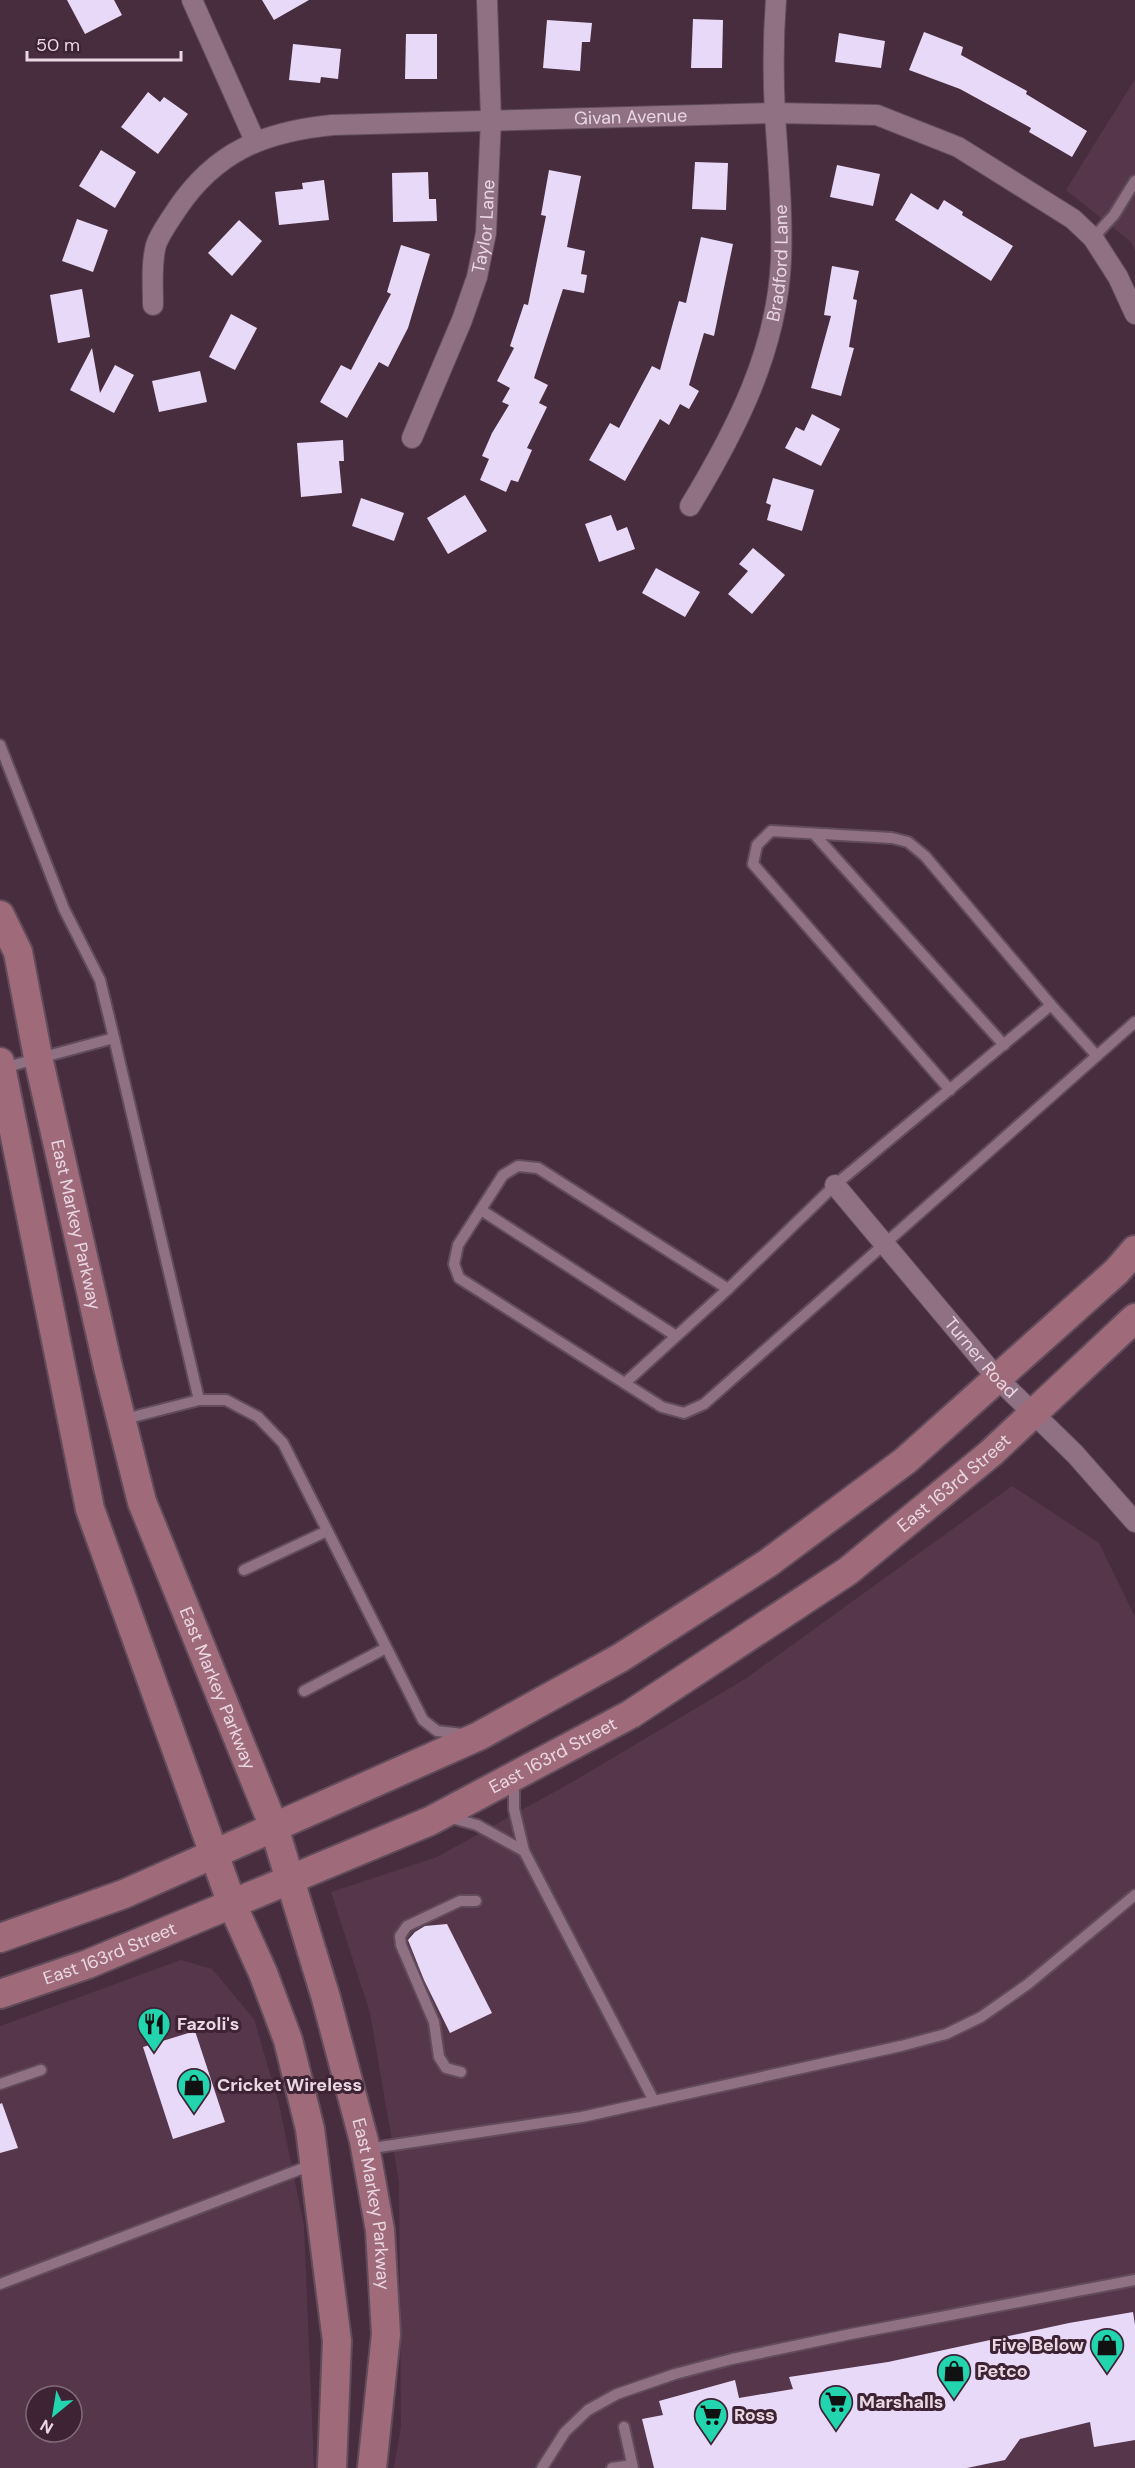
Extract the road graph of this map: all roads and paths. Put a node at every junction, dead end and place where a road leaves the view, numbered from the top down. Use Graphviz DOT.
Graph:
graph roads {
  1 [pos="192,0"];
  2 [pos="487,0"];
  3 [pos="776,0"];
  4 [pos="775,112"];
  5 [pos="491,118"];
  6 [pos="255,141"];
  7 [pos="1135,181"];
  8 [pos="1093,238"];
  9 [pos="153,305"];
  10 [pos="1135,314"];
  11 [pos="412,438"];
  12 [pos="690,506"];
  13 [pos="0,745"];
  14 [pos="814,834"];
  15 [pos="0,915"];
  16 [pos="1052,1005"];
  17 [pos="1135,1022"];
  18 [pos="114,1038"];
  19 [pos="1004,1045"];
  20 [pos="1097,1056"];
  21 [pos="38,1057"];
  22 [pos="1,1067"];
  23 [pos="950,1090"];
  24 [pos="836,1185"];
  25 [pos="481,1210"];
  26 [pos="884,1243"];
  27 [pos="1135,1250"];
  28 [pos="728,1289"];
  29 [pos="1135,1318"];
  30 [pos="676,1336"];
  31 [pos="999,1376"];
  32 [pos="624,1383"];
  33 [pos="199,1401"];
  34 [pos="1037,1411"];
  35 [pos="121,1420"];
  36 [pos="1135,1522"];
  37 [pos="327,1531"];
  38 [pos="244,1570"];
  39 [pos="386,1648"];
  40 [pos="304,1691"];
  41 [pos="479,1736"];
  42 [pos="514,1776"];
  43 [pos="441,1815"];
  44 [pos="274,1827"];
  45 [pos="524,1851"];
  46 [pos="213,1855"];
  47 [pos="292,1879"];
  48 [pos="1135,1895"];
  49 [pos="476,1901"];
  50 [pos="232,1904"];
  51 [pos="0,1938"];
  52 [pos="0,1994"];
  53 [pos="41,2070"];
  54 [pos="461,2072"];
  55 [pos="0,2084"];
  56 [pos="654,2101"];
  57 [pos="365,2150"];
  58 [pos="314,2164"];
  59 [pos="1135,2280"];
  60 [pos="0,2284"];
  61 [pos="624,2427"];
  62 [pos="632,2467"];
  63 [pos="332,2468"];
  64 [pos="372,2468"];
  65 [pos="542,2468"];
  66 [pos="612,2468"];
  1 -- 6 [label="street"];
  2 -- 5 [label="street, Taylor Lane"];
  3 -- 4 [label="street, Bradford Lane"];
  4 -- 5 [label="street, Givan Avenue"];
  4 -- 8 [label="street, Givan Avenue"];
  4 -- 12 [label="street, Bradford Lane"];
  5 -- 6 [label="street, Givan Avenue"];
  5 -- 11 [label="street, Taylor Lane"];
  6 -- 9 [label="street, Givan Avenue"];
  7 -- 8 [label="lane"];
  8 -- 10 [label="street, Givan Avenue"];
  13 -- 18 [label="lane"];
  14 -- 16 [label="lane"];
  14 -- 19 [label="lane"];
  14 -- 23 [label="lane"];
  15 -- 21 [label="street, East Markey Parkway"];
  16 -- 19 [label="lane"];
  16 -- 20 [label="lane"];
  17 -- 20 [label="lane"];
  18 -- 21 [label="lane"];
  18 -- 33 [label="lane"];
  19 -- 23 [label="lane"];
  20 -- 26 [label="lane"];
  21 -- 22 [label="lane"];
  21 -- 35 [label="street, East Markey Parkway"];
  22 -- 46 [label="street"];
  23 -- 24 [label="lane"];
  24 -- 26 [label="street, Turner Road"];
  24 -- 28 [label="lane"];
  25 -- 28 [label="lane"];
  25 -- 30 [label="lane"];
  25 -- 32 [label="lane"];
  26 -- 31 [label="street, Turner Road"];
  26 -- 32 [label="lane"];
  27 -- 31 [label="street"];
  28 -- 30 [label="lane"];
  29 -- 34 [label="street, East 163rd Street"];
  30 -- 32 [label="lane"];
  31 -- 34 [label="street, Turner Road"];
  31 -- 41 [label="street"];
  33 -- 35 [label="lane"];
  33 -- 37 [label="lane"];
  34 -- 36 [label="street, Turner Road"];
  34 -- 42 [label="street, East 163rd Street"];
  35 -- 44 [label="street, East Markey Parkway"];
  37 -- 38 [label="lane"];
  37 -- 39 [label="lane"];
  39 -- 40 [label="lane"];
  39 -- 41 [label="lane"];
  41 -- 44 [label="street"];
  42 -- 43 [label="street, East 163rd Street"];
  42 -- 45 [label="lane"];
  43 -- 45 [label="lane"];
  43 -- 47 [label="street, East 163rd Street"];
  44 -- 46 [label="street"];
  44 -- 47 [label="street, East Markey Parkway"];
  45 -- 56 [label="lane"];
  46 -- 50 [label="street"];
  46 -- 51 [label="street"];
  47 -- 50 [label="street, East 163rd Street"];
  47 -- 57 [label="street, East Markey Parkway"];
  48 -- 56 [label="lane"];
  49 -- 54 [label="lane"];
  50 -- 52 [label="street, East 163rd Street"];
  50 -- 58 [label="street"];
  53 -- 55 [label="lane"];
  56 -- 57 [label="lane"];
  57 -- 64 [label="street, East Markey Parkway"];
  58 -- 60 [label="lane"];
  58 -- 63 [label="street"];
  59 -- 65 [label="lane"];
  61 -- 62 [label="lane"];
  62 -- 66 [label="lane"];
}
